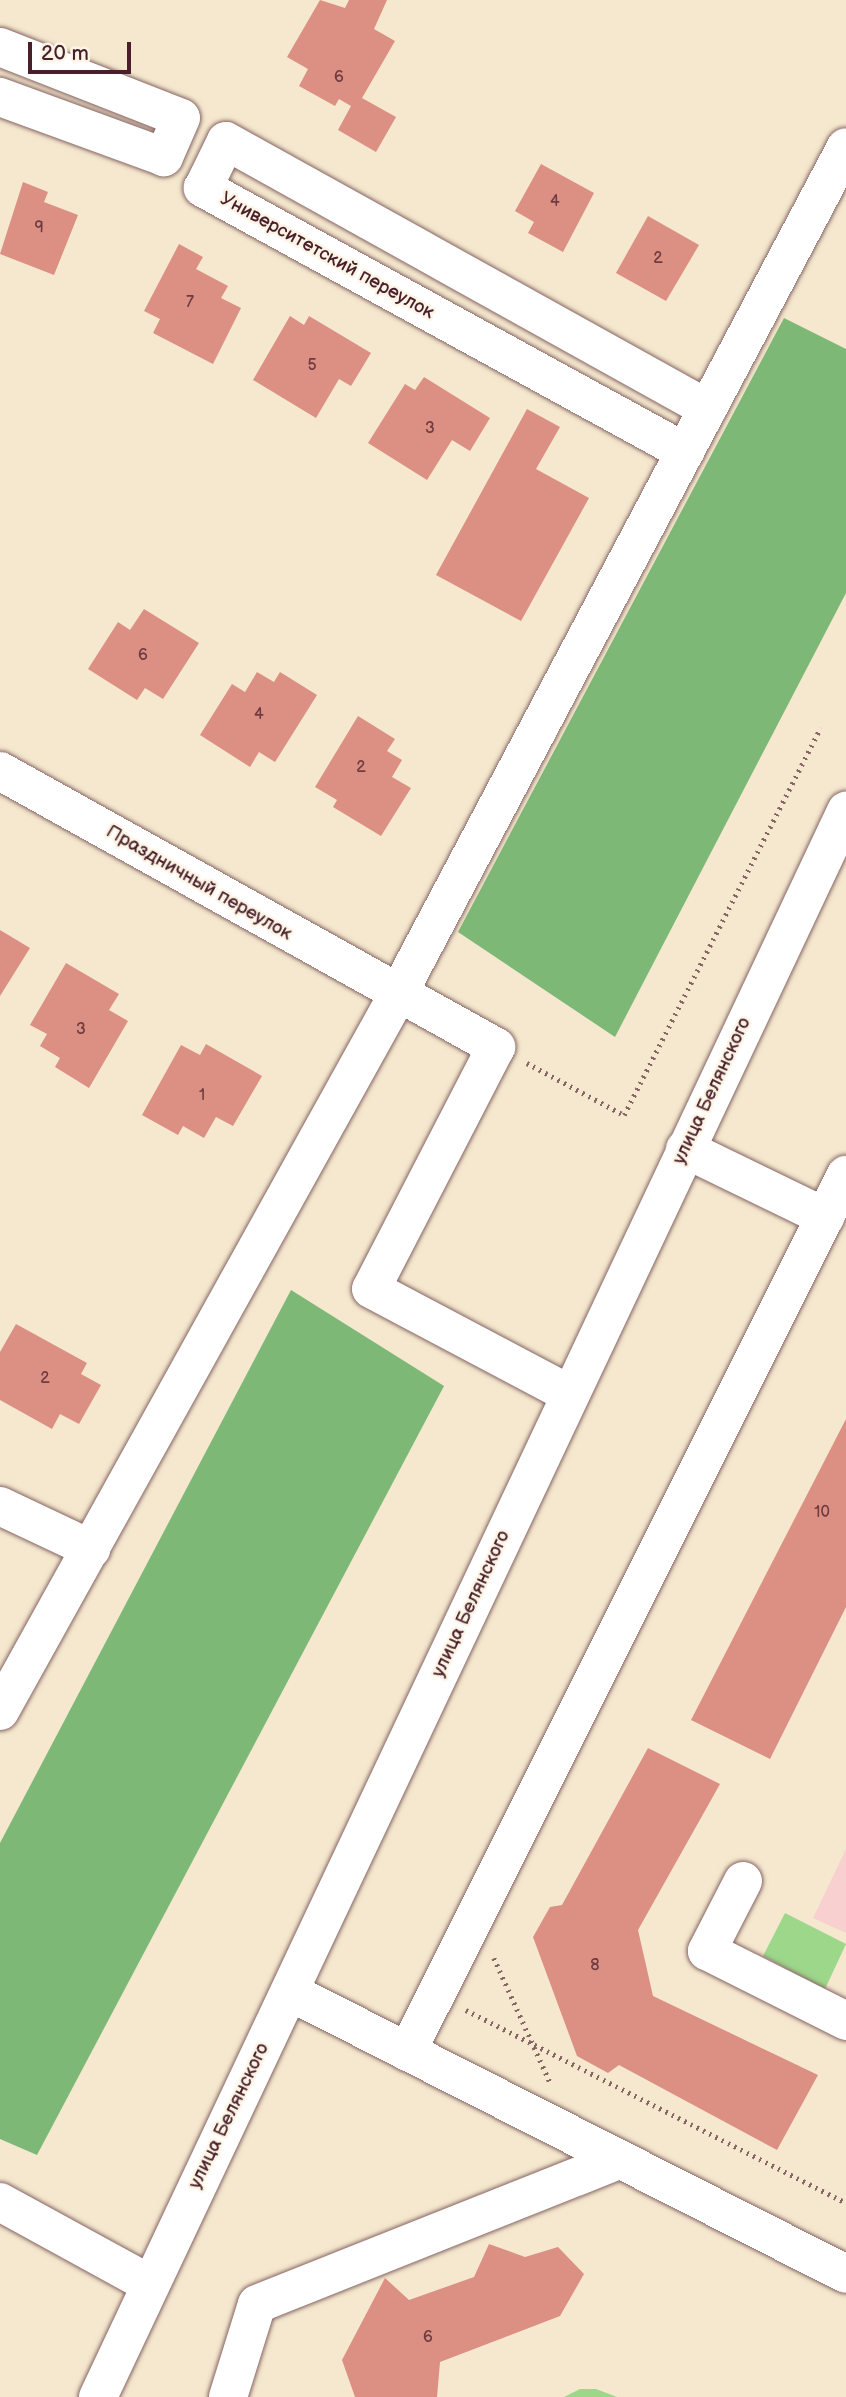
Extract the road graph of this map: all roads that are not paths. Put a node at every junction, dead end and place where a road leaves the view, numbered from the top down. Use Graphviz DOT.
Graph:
graph roads {
  1 [pos="0,47"];
  2 [pos="0,97"];
  3 [pos="846,147"];
  4 [pos="708,408"];
  5 [pos="685,452"];
  6 [pos="0,771"];
  7 [pos="846,811"];
  8 [pos="836,856"];
  9 [pos="397,996"];
  10 [pos="685,1149"];
  11 [pos="846,1175"];
  12 [pos="825,1217"];
  13 [pos="569,1394"];
  14 [pos="0,1506"];
  15 [pos="90,1549"];
  16 [pos="0,1711"];
  17 [pos="743,1881"];
  18 [pos="290,1992"];
  19 [pos="846,2021"];
  20 [pos="407,2053"];
  21 [pos="618,2160"];
  22 [pos="0,2202"];
  23 [pos="843,2266"];
  24 [pos="148,2283"];
  25 [pos="98,2397"];
  26 [pos="228,2397"];
  1 -- 2 [label="street"];
  3 -- 4 [label="street"];
  4 -- 5 [label="street"];
  4 -- 5 [label="street, Университетский переулок"];
  5 -- 9 [label="street"];
  6 -- 9 [label="street, Праздничный переулок"];
  7 -- 8 [label="street, улица Белянского"];
  8 -- 10 [label="street, улица Белянского"];
  9 -- 13 [label="street, Праздничный переулок"];
  9 -- 15 [label="street"];
  10 -- 12 [label="street"];
  10 -- 13 [label="street, улица Белянского"];
  11 -- 12 [label="street"];
  12 -- 20 [label="street"];
  13 -- 18 [label="street, улица Белянского"];
  14 -- 15 [label="street"];
  15 -- 16 [label="street"];
  17 -- 19 [label="street"];
  18 -- 20 [label="street"];
  18 -- 24 [label="street, улица Белянского"];
  20 -- 21 [label="street"];
  21 -- 23 [label="street"];
  21 -- 26 [label="street"];
  22 -- 24 [label="street"];
  24 -- 25 [label="street, улица Белянского"];
}
